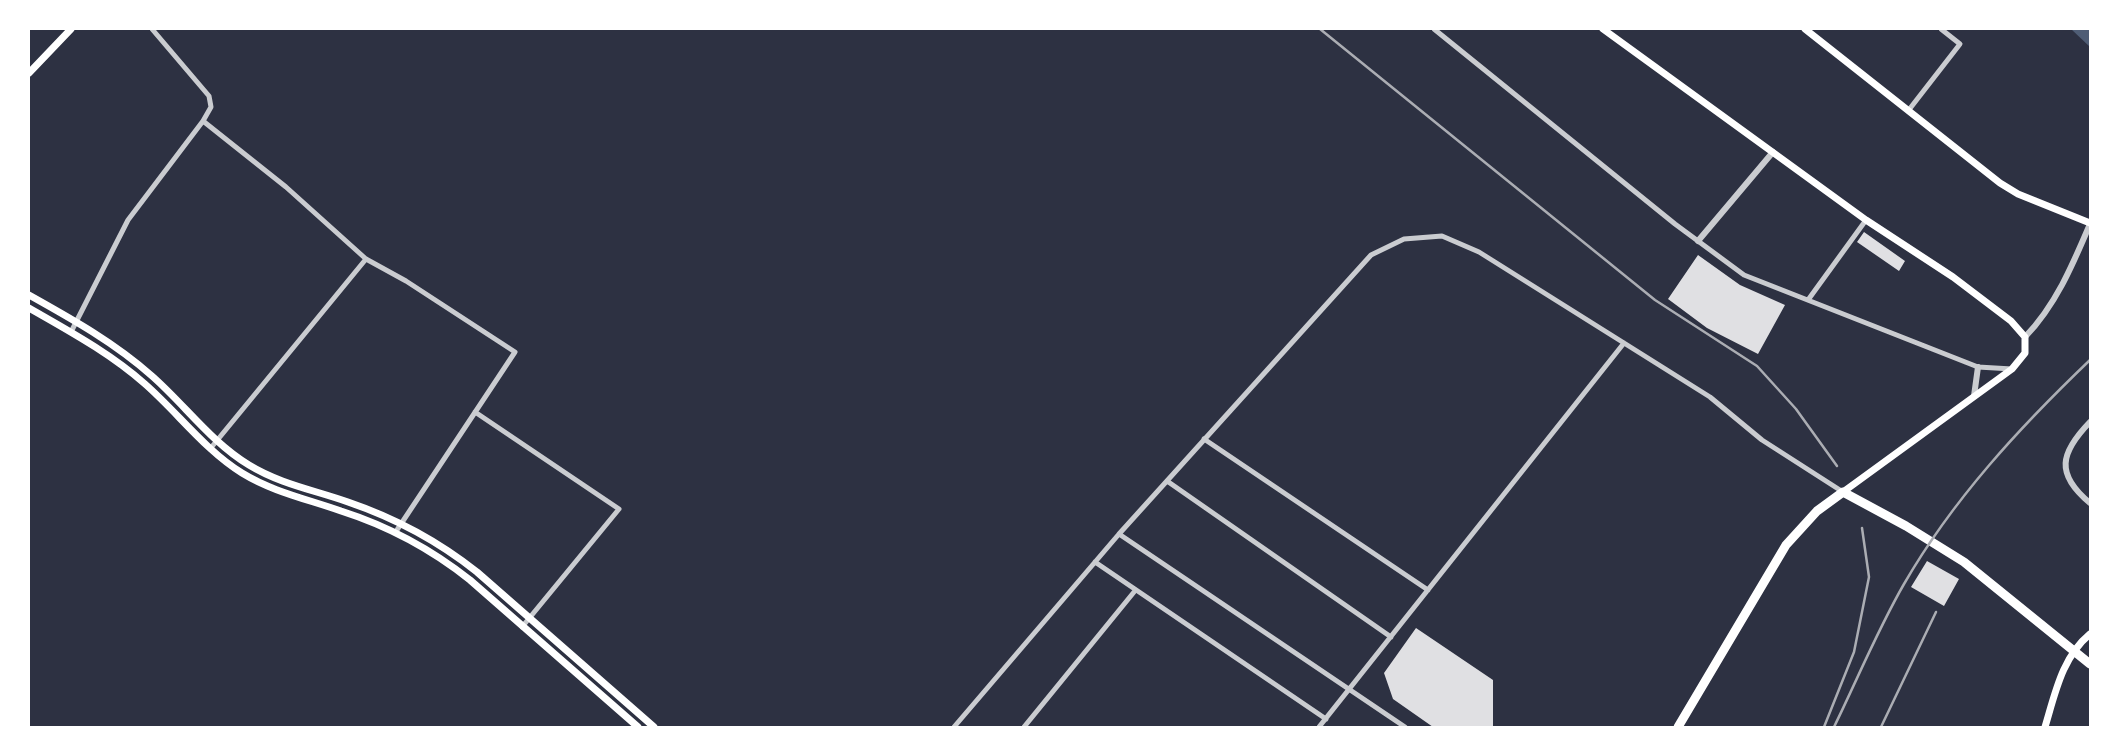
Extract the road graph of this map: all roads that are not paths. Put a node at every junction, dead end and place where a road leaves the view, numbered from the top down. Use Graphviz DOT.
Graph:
graph roads {
  1 [pos="71,29"];
  2 [pos="152,29"];
  3 [pos="1434,29"];
  4 [pos="1603,29"];
  5 [pos="1805,29"];
  6 [pos="1941,29"];
  7 [pos="29,74"];
  8 [pos="1908,111"];
  9 [pos="203,121"];
  10 [pos="1773,152"];
  11 [pos="1866,220"];
  12 [pos="2090,223"];
  13 [pos="1698,241"];
  14 [pos="366,259"];
  15 [pos="29,295"];
  16 [pos="1808,300"];
  17 [pos="29,308"];
  18 [pos="76,323"];
  19 [pos="71,332"];
  20 [pos="2025,337"];
  21 [pos="1624,343"];
  22 [pos="1978,366"];
  23 [pos="2012,369"];
  24 [pos="1974,396"];
  25 [pos="475,412"];
  26 [pos="2090,422"];
  27 [pos="1204,439"];
  28 [pos="217,440"];
  29 [pos="210,448"];
  30 [pos="1167,480"];
  31 [pos="1843,492"];
  32 [pos="2090,503"];
  33 [pos="401,524"];
  34 [pos="395,532"];
  35 [pos="1119,534"];
  36 [pos="1095,562"];
  37 [pos="1428,590"];
  38 [pos="1134,592"];
  39 [pos="529,618"];
  40 [pos="522,627"];
  41 [pos="2090,634"];
  42 [pos="1391,637"];
  43 [pos="2090,664"];
  44 [pos="1349,690"];
  45 [pos="1326,718"];
  46 [pos="638,727"];
  47 [pos="654,727"];
  48 [pos="954,727"];
  49 [pos="1024,727"];
  50 [pos="1319,727"];
  51 [pos="1405,727"];
  52 [pos="1678,727"];
  53 [pos="2044,727"];
  1 -- 7 [label="main road"];
  2 -- 9 [label="street"];
  3 -- 13 [label="street"];
  4 -- 10 [label="main road"];
  5 -- 8 [label="main road"];
  6 -- 8 [label="street"];
  8 -- 12 [label="main road"];
  9 -- 14 [label="street"];
  9 -- 18 [label="street"];
  10 -- 11 [label="main road"];
  10 -- 13 [label="street"];
  11 -- 16 [label="street"];
  11 -- 20 [label="main road"];
  12 -- 20 [label="street"];
  13 -- 16 [label="street"];
  14 -- 25 [label="street"];
  14 -- 28 [label="street"];
  15 -- 18 [label="main road"];
  16 -- 22 [label="street"];
  17 -- 19 [label="main road"];
  18 -- 19 [label="street"];
  18 -- 28 [label="main road"];
  19 -- 29 [label="main road"];
  20 -- 23 [label="main road"];
  21 -- 27 [label="street"];
  21 -- 31 [label="street"];
  21 -- 37 [label="street"];
  22 -- 23 [label="street"];
  22 -- 24 [label="street"];
  23 -- 24 [label="main road"];
  24 -- 31 [label="main road"];
  25 -- 33 [label="street"];
  25 -- 39 [label="street"];
  26 -- 32 [label="street"];
  27 -- 30 [label="street"];
  27 -- 37 [label="street"];
  28 -- 29 [label="street"];
  28 -- 33 [label="main road"];
  29 -- 34 [label="main road"];
  30 -- 35 [label="street"];
  30 -- 42 [label="street"];
  31 -- 43 [label="highway"];
  31 -- 52 [label="highway"];
  33 -- 34 [label="street"];
  33 -- 39 [label="main road"];
  34 -- 40 [label="main road"];
  35 -- 36 [label="street"];
  35 -- 44 [label="street"];
  36 -- 45 [label="street"];
  36 -- 48 [label="street"];
  37 -- 42 [label="street"];
  38 -- 49 [label="street"];
  39 -- 40 [label="street"];
  39 -- 47 [label="main road"];
  40 -- 46 [label="main road"];
  41 -- 53 [label="main road"];
  42 -- 44 [label="street"];
  44 -- 45 [label="street"];
  44 -- 51 [label="street"];
  45 -- 50 [label="street"];
}
